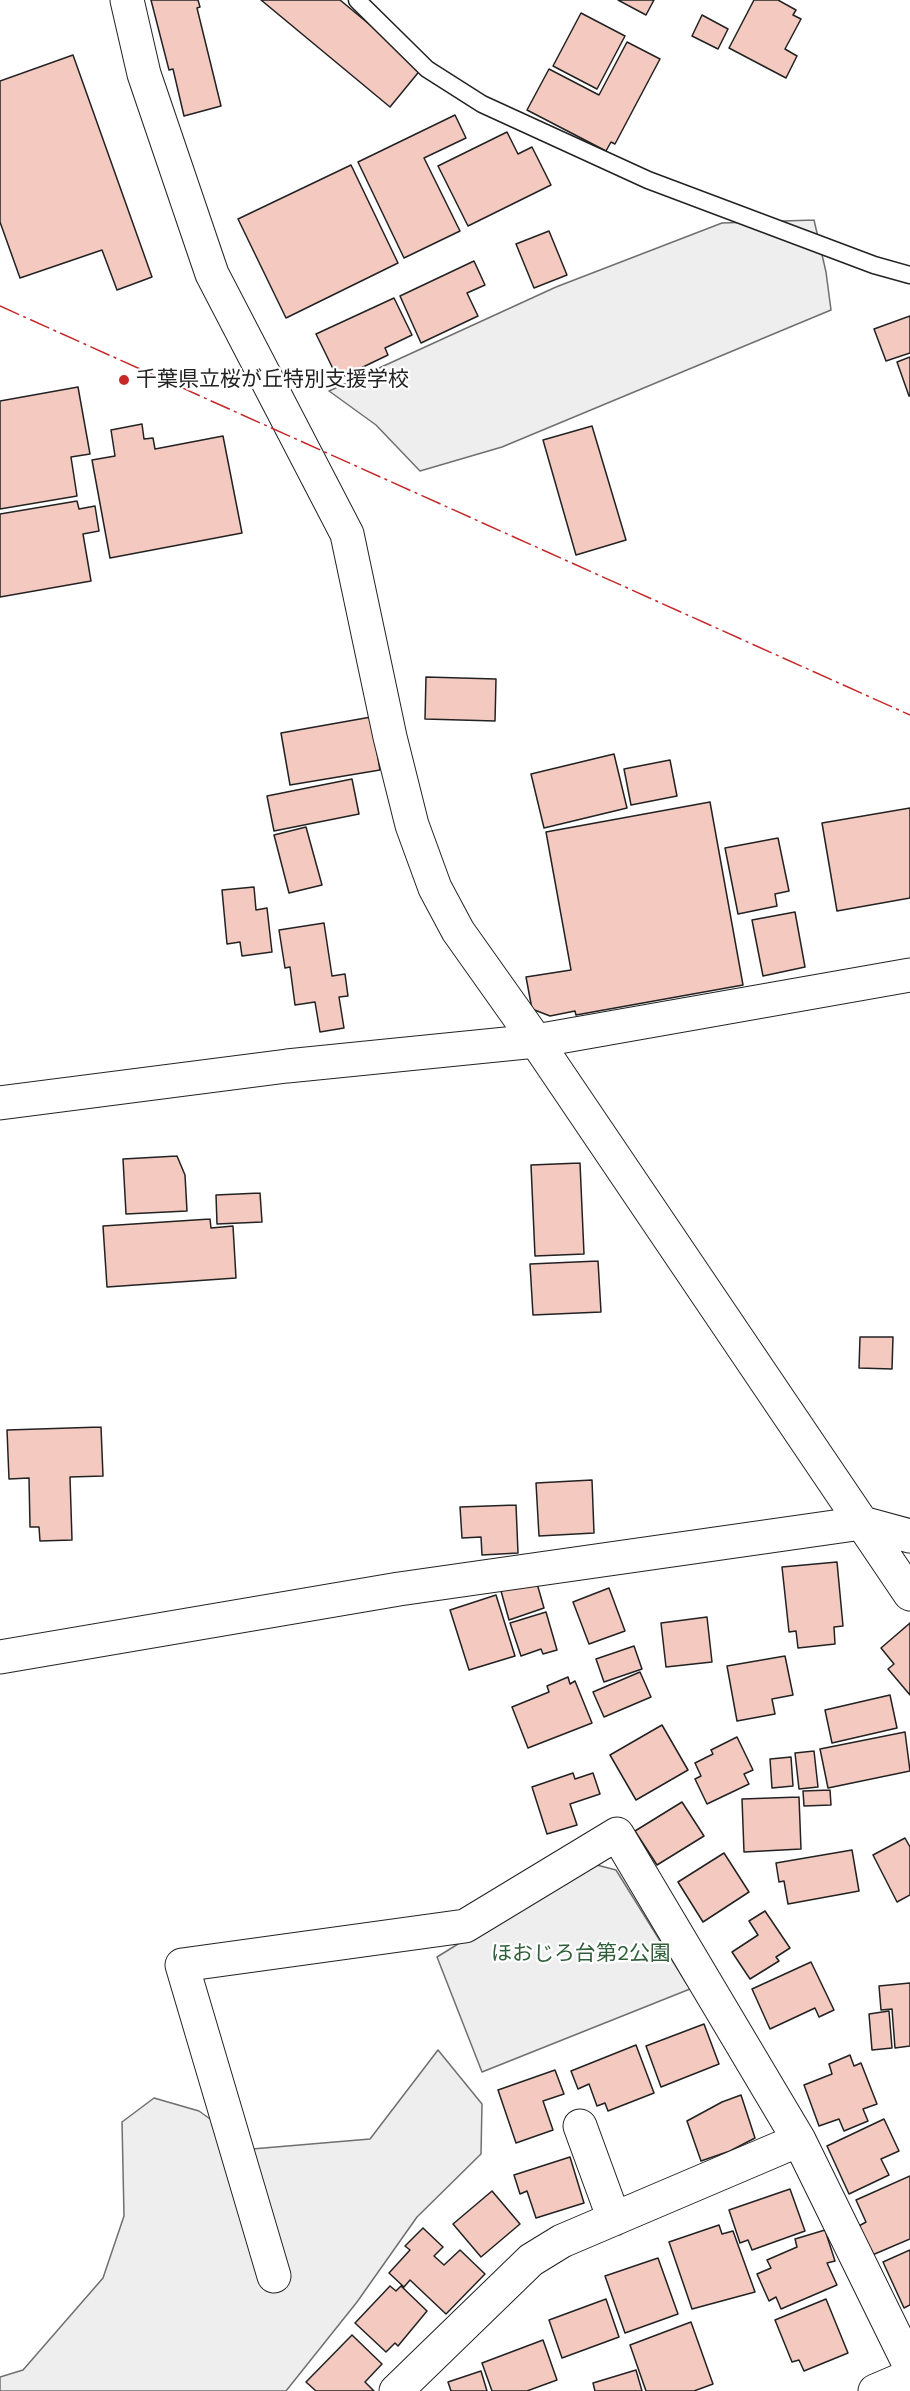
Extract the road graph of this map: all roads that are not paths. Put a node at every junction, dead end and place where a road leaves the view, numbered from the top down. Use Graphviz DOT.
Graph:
graph roads {
  1 [pos="127,0"];
  2 [pos="357,0"];
  3 [pos="910,274"];
  4 [pos="910,975"];
  5 [pos="536,1041"];
  6 [pos="0,1103"];
  7 [pos="862,1523"];
  8 [pos="910,1536"];
  9 [pos="910,1594"];
  10 [pos="0,1657"];
  11 [pos="580,2126"];
  12 [pos="799,2140"];
  13 [pos="615,2218"];
  14 [pos="274,2276"];
  15 [pos="910,2366"];
  16 [pos="910,2376"];
  17 [pos="396,2391"];
  18 [pos="875,2391"];
  1 -- 5 [label="street"];
  2 -- 3 [label="lane"];
  4 -- 5 [label="street"];
  5 -- 6 [label="street"];
  5 -- 7 [label="street"];
  7 -- 8 [label="street"];
  7 -- 9 [label="street"];
  7 -- 10 [label="street"];
  11 -- 13 [label="street"];
  12 -- 13 [label="street"];
  12 -- 14 [label="street"];
  12 -- 15 [label="street"];
  13 -- 17 [label="street"];
  16 -- 18 [label="street"];
}
